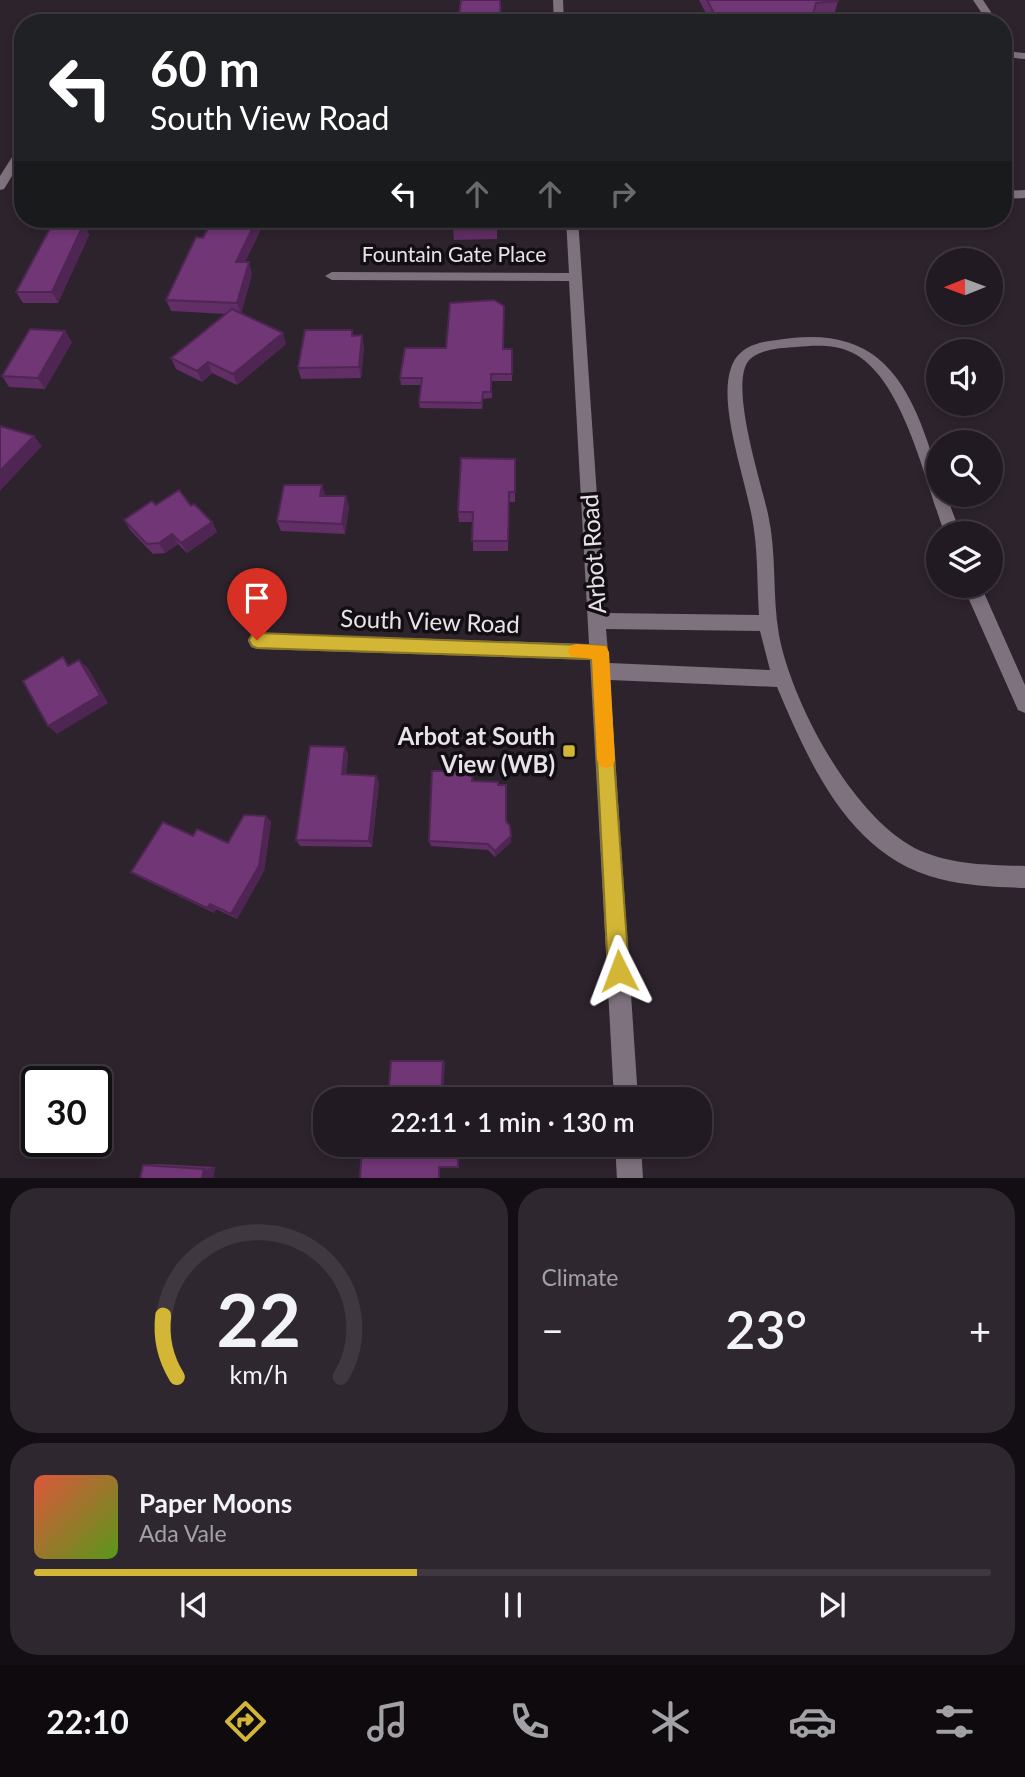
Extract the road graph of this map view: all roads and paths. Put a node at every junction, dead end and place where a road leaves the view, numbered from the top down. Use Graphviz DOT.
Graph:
graph roads {
  1 [pos="14,163"];
  2 [pos="0,186"];
  3 [pos="572,228"];
  4 [pos="332,276"];
  5 [pos="575,277"];
  6 [pos="926,462"];
  7 [pos="977,598"];
  8 [pos="598,621"];
  9 [pos="768,623"];
  10 [pos="257,640"];
  11 [pos="601,661"];
  12 [pos="783,679"];
  13 [pos="1025,704"];
  14 [pos="1025,877"];
  15 [pos="625,1087"];
  16 [pos="629,1157"];
  17 [pos="630,1178"];
  1 -- 2 [label="street"];
  3 -- 5 [label="street, Arbot Road"];
  4 -- 5 [label="street, Fountain Gate Place"];
  5 -- 8 [label="street, Arbot Road"];
  6 -- 9 [label="street"];
  7 -- 13 [label="street"];
  8 -- 9 [label="street"];
  8 -- 11 [label="street, Arbot Road"];
  9 -- 12 [label="street"];
  10 -- 11 [label="street, South View Road"];
  11 -- 12 [label="street, South View Road"];
  11 -- 15 [label="street, Arbot Road"];
  12 -- 14 [label="street"];
  16 -- 17 [label="street"];
}
